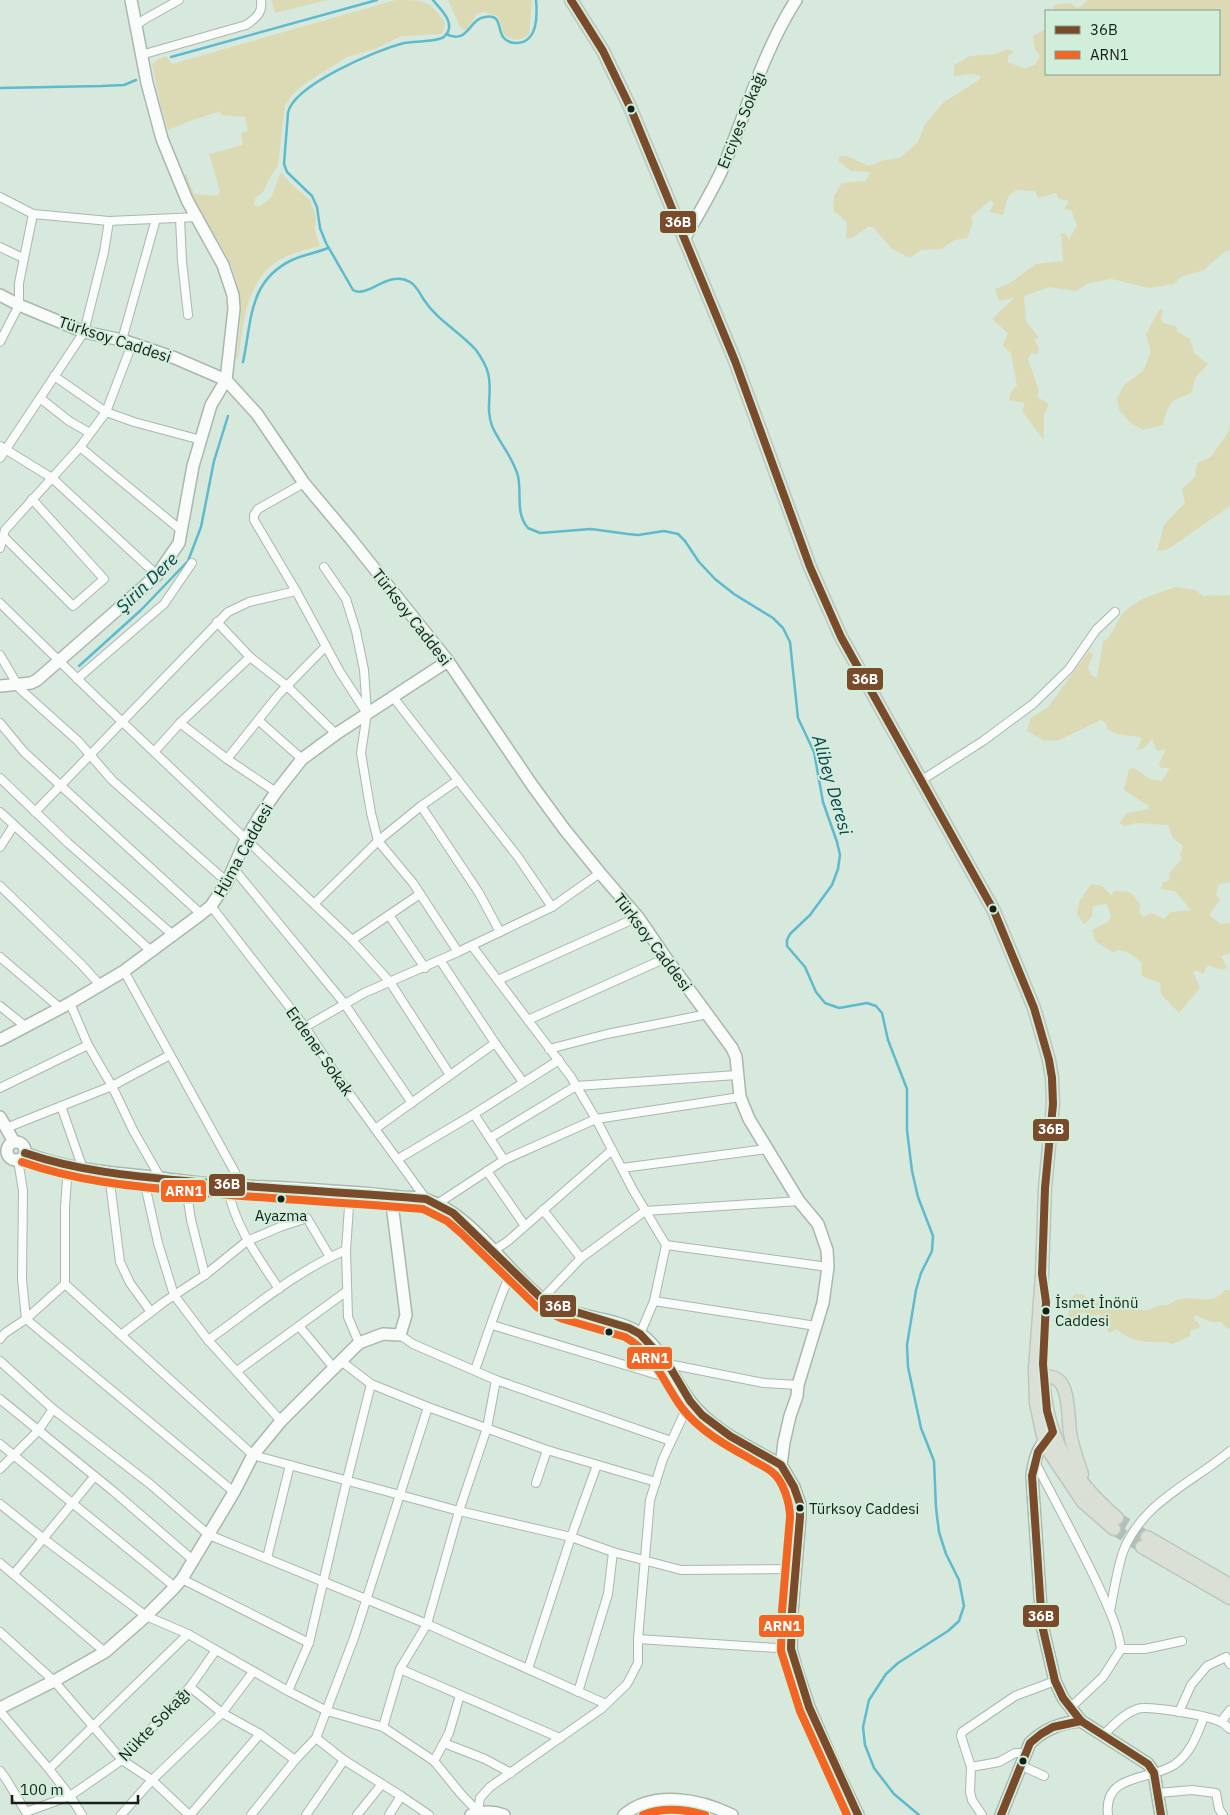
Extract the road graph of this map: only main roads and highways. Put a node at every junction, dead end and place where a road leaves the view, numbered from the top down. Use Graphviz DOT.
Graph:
graph roads {
  1 [pos="571,0"];
  2 [pos="1039,1378"];
  3 [pos="1049,1436"];
  4 [pos="1089,1490"];
  5 [pos="1230,1585"];
  6 [pos="1230,1598"];
  1 -- 2 [label="main road"];
  2 -- 3 [label="main road"];
  2 -- 4 [label="main road"];
  3 -- 4 [label="main road"];
  3 -- 4 [label="main road"];
  5 -- 6 [label="main road"];
}
